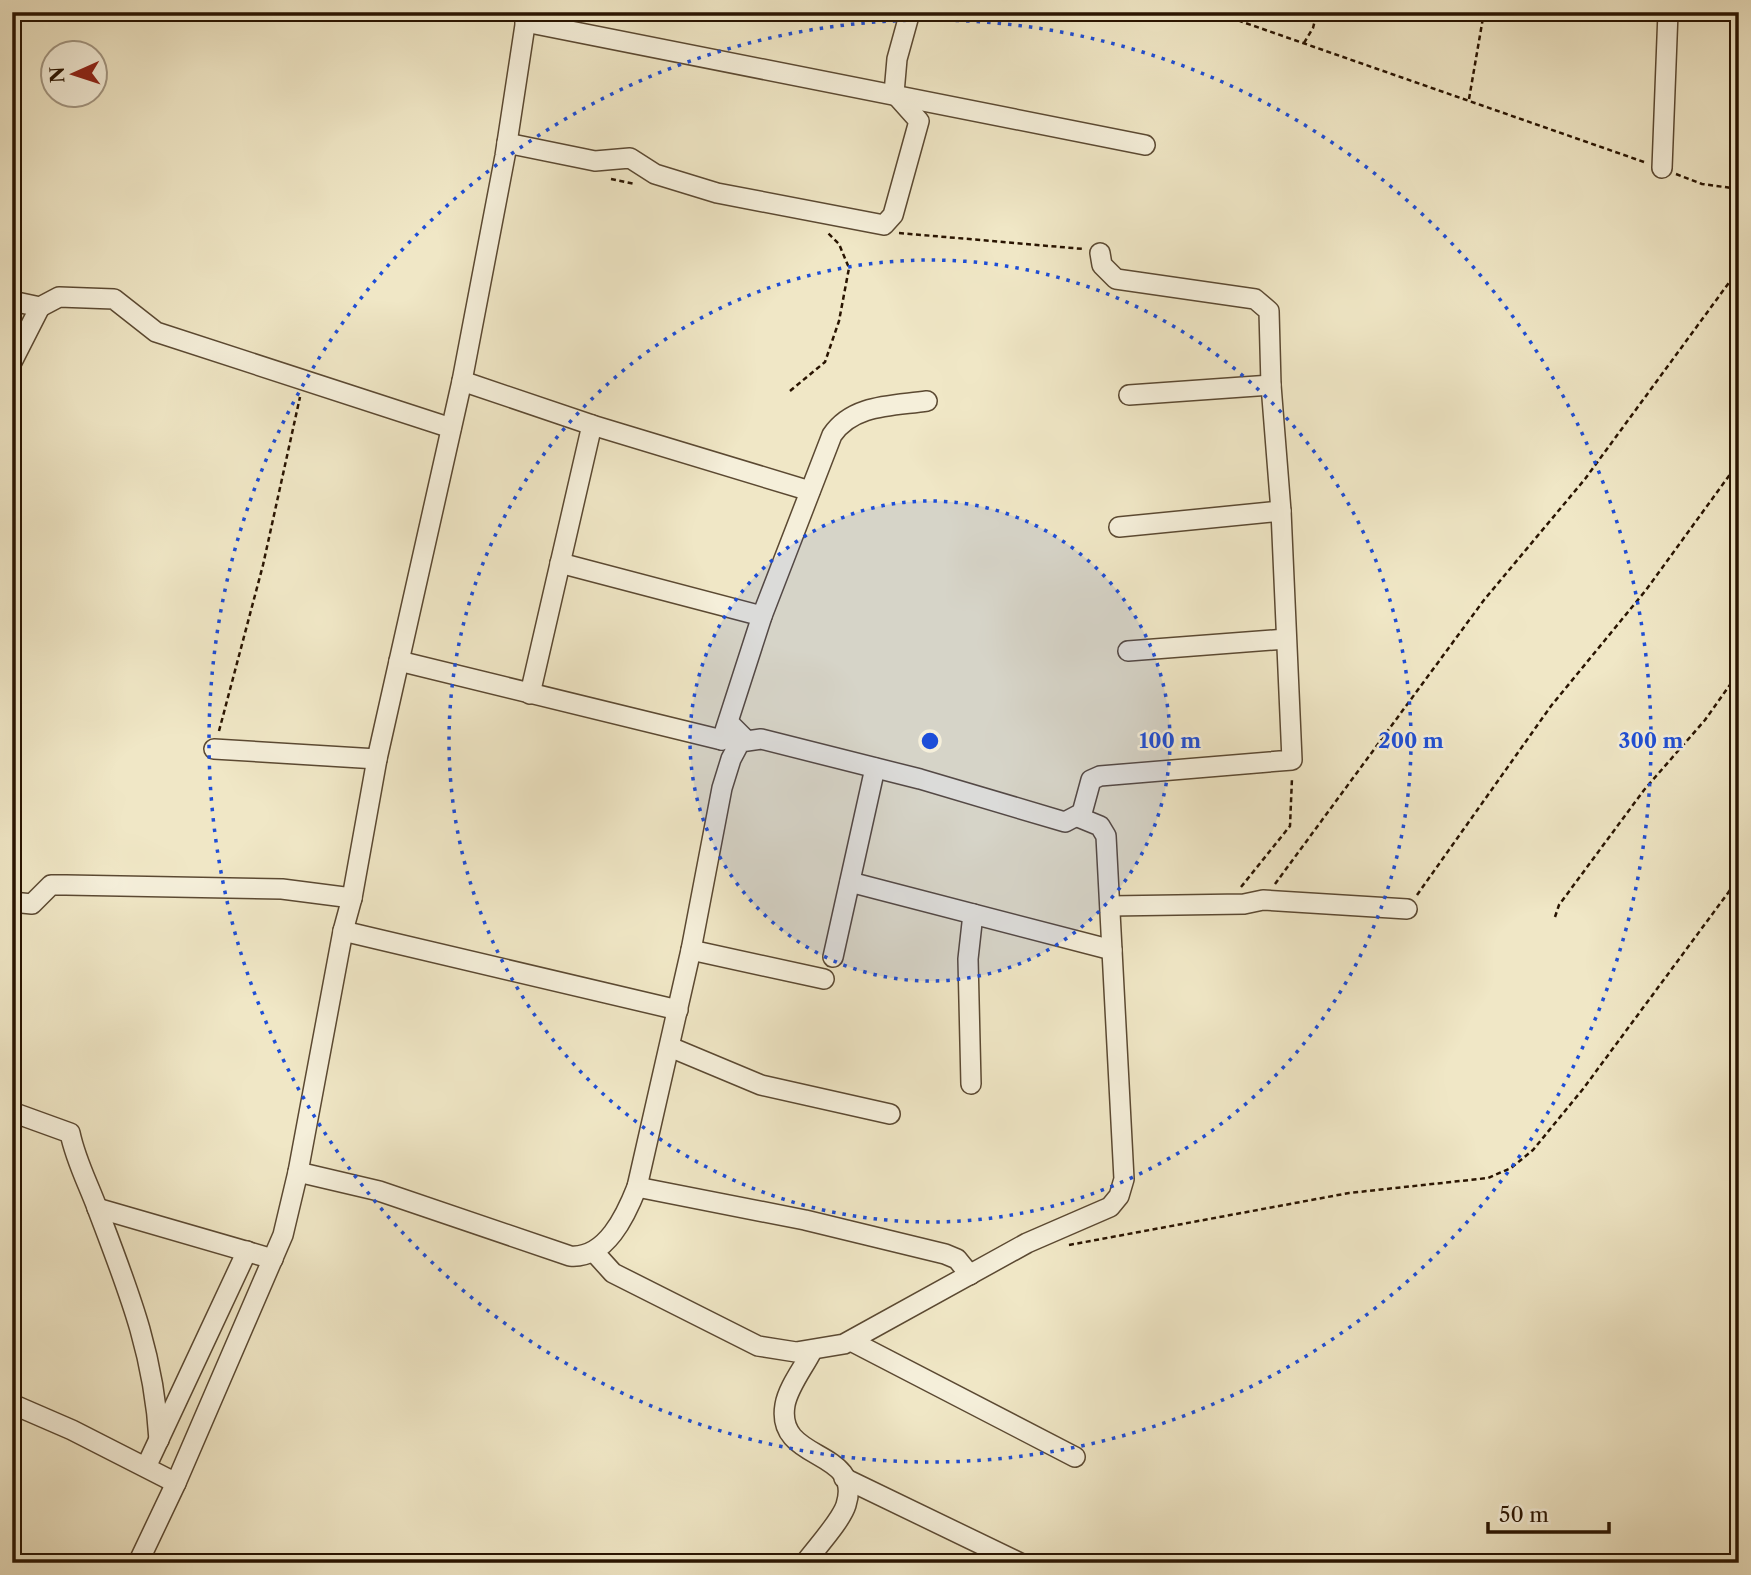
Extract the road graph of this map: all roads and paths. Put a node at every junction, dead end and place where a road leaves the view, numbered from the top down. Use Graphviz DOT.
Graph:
graph roads {
  1 [pos="910,12"];
  2 [pos="1214,12"];
  3 [pos="1317,12"];
  4 [pos="1484,12"];
  5 [pos="1668,12"];
  6 [pos="526,17"];
  7 [pos="1304,43"];
  8 [pos="896,95"];
  9 [pos="1469,99"];
  10 [pos="507,143"];
  11 [pos="1145,145"];
  12 [pos="1662,168"];
  13 [pos="611,179"];
  14 [pos="638,184"];
  15 [pos="1739,189"];
  16 [pos="884,225"];
  17 [pos="817,229"];
  18 [pos="1100,253"];
  19 [pos="1739,269"];
  20 [pos="12,301"];
  21 [pos="40,307"];
  22 [pos="12,362"];
  23 [pos="304,380"];
  24 [pos="462,381"];
  25 [pos="1270,385"];
  26 [pos="790,391"];
  27 [pos="1129,395"];
  28 [pos="927,401"];
  29 [pos="592,425"];
  30 [pos="451,428"];
  31 [pos="1739,462"];
  32 [pos="810,491"];
  33 [pos="1281,511"];
  34 [pos="1119,527"];
  35 [pos="560,563"];
  36 [pos="762,616"];
  37 [pos="1286,639"];
  38 [pos="1128,651"];
  39 [pos="399,661"];
  40 [pos="1739,672"];
  41 [pos="530,694"];
  42 [pos="745,739"];
  43 [pos="722,740"];
  44 [pos="214,749"];
  45 [pos="377,759"];
  46 [pos="1292,761"];
  47 [pos="875,768"];
  48 [pos="1078,817"];
  49 [pos="1739,878"];
  50 [pos="850,882"];
  51 [pos="352,898"];
  52 [pos="1263,900"];
  53 [pos="12,902"];
  54 [pos="1231,904"];
  55 [pos="1110,906"];
  56 [pos="1408,909"];
  57 [pos="973,914"];
  58 [pos="1555,917"];
  59 [pos="343,931"];
  60 [pos="691,950"];
  61 [pos="1112,950"];
  62 [pos="833,957"];
  63 [pos="824,979"];
  64 [pos="678,1010"];
  65 [pos="670,1046"];
  66 [pos="971,1084"];
  67 [pos="12,1112"];
  68 [pos="890,1114"];
  69 [pos="298,1172"];
  70 [pos="637,1187"];
  71 [pos="97,1208"];
  72 [pos="1063,1245"];
  73 [pos="247,1251"];
  74 [pos="594,1251"];
  75 [pos="273,1259"];
  76 [pos="970,1275"];
  77 [pos="851,1341"];
  78 [pos="812,1351"];
  79 [pos="12,1404"];
  80 [pos="159,1440"];
  81 [pos="1074,1457"];
  82 [pos="146,1467"];
  83 [pos="844,1478"];
  84 [pos="176,1483"];
  85 [pos="138,1563"];
  86 [pos="805,1563"];
  87 [pos="1020,1563"];
  1 -- 8 [label="street"];
  2 -- 7 [label="path"];
  3 -- 7 [label="path"];
  4 -- 9 [label="path"];
  5 -- 12 [label="street"];
  6 -- 8 [label="street"];
  6 -- 10 [label="street"];
  7 -- 9 [label="path"];
  8 -- 11 [label="street"];
  8 -- 16 [label="street"];
  9 -- 12 [label="path"];
  10 -- 16 [label="street"];
  10 -- 24 [label="street"];
  12 -- 15 [label="path"];
  13 -- 14 [label="path"];
  16 -- 18 [label="path"];
  17 -- 26 [label="path"];
  18 -- 25 [label="street"];
  19 -- 52 [label="path"];
  20 -- 21 [label="street"];
  21 -- 22 [label="street"];
  21 -- 23 [label="street"];
  23 -- 30 [label="street"];
  23 -- 44 [label="path"];
  24 -- 29 [label="street"];
  24 -- 30 [label="street"];
  25 -- 27 [label="street"];
  25 -- 33 [label="street"];
  28 -- 32 [label="street"];
  29 -- 32 [label="street"];
  29 -- 35 [label="street"];
  30 -- 39 [label="street"];
  31 -- 56 [label="path"];
  32 -- 36 [label="street"];
  33 -- 34 [label="street"];
  33 -- 37 [label="street"];
  35 -- 36 [label="street"];
  35 -- 41 [label="street"];
  36 -- 43 [label="street"];
  37 -- 38 [label="street"];
  37 -- 46 [label="street"];
  39 -- 41 [label="street"];
  39 -- 45 [label="street"];
  40 -- 58 [label="path"];
  41 -- 43 [label="street"];
  42 -- 43 [label="street"];
  42 -- 47 [label="street"];
  42 -- 60 [label="street"];
  44 -- 45 [label="street"];
  45 -- 51 [label="street"];
  46 -- 48 [label="street"];
  46 -- 54 [label="path"];
  47 -- 48 [label="street"];
  47 -- 50 [label="street"];
  48 -- 55 [label="street"];
  49 -- 72 [label="path"];
  50 -- 57 [label="street"];
  50 -- 62 [label="street"];
  51 -- 53 [label="street"];
  51 -- 59 [label="street"];
  52 -- 54 [label="street"];
  52 -- 56 [label="street"];
  54 -- 55 [label="street"];
  55 -- 61 [label="street"];
  57 -- 61 [label="street"];
  57 -- 66 [label="street"];
  59 -- 64 [label="street"];
  59 -- 69 [label="street"];
  60 -- 63 [label="street"];
  60 -- 64 [label="street"];
  61 -- 76 [label="street"];
  64 -- 65 [label="street"];
  65 -- 68 [label="street"];
  65 -- 70 [label="street"];
  67 -- 71 [label="street"];
  69 -- 74 [label="street"];
  69 -- 75 [label="street"];
  70 -- 74 [label="street"];
  70 -- 76 [label="street"];
  71 -- 73 [label="street"];
  71 -- 80 [label="street"];
  73 -- 75 [label="street"];
  73 -- 80 [label="street"];
  74 -- 78 [label="street"];
  75 -- 84 [label="street"];
  76 -- 77 [label="street"];
  77 -- 78 [label="street"];
  77 -- 81 [label="street"];
  78 -- 83 [label="street"];
  79 -- 82 [label="street"];
  80 -- 82 [label="street"];
  82 -- 84 [label="street"];
  83 -- 86 [label="street"];
  83 -- 87 [label="street"];
  84 -- 85 [label="street"];
}
